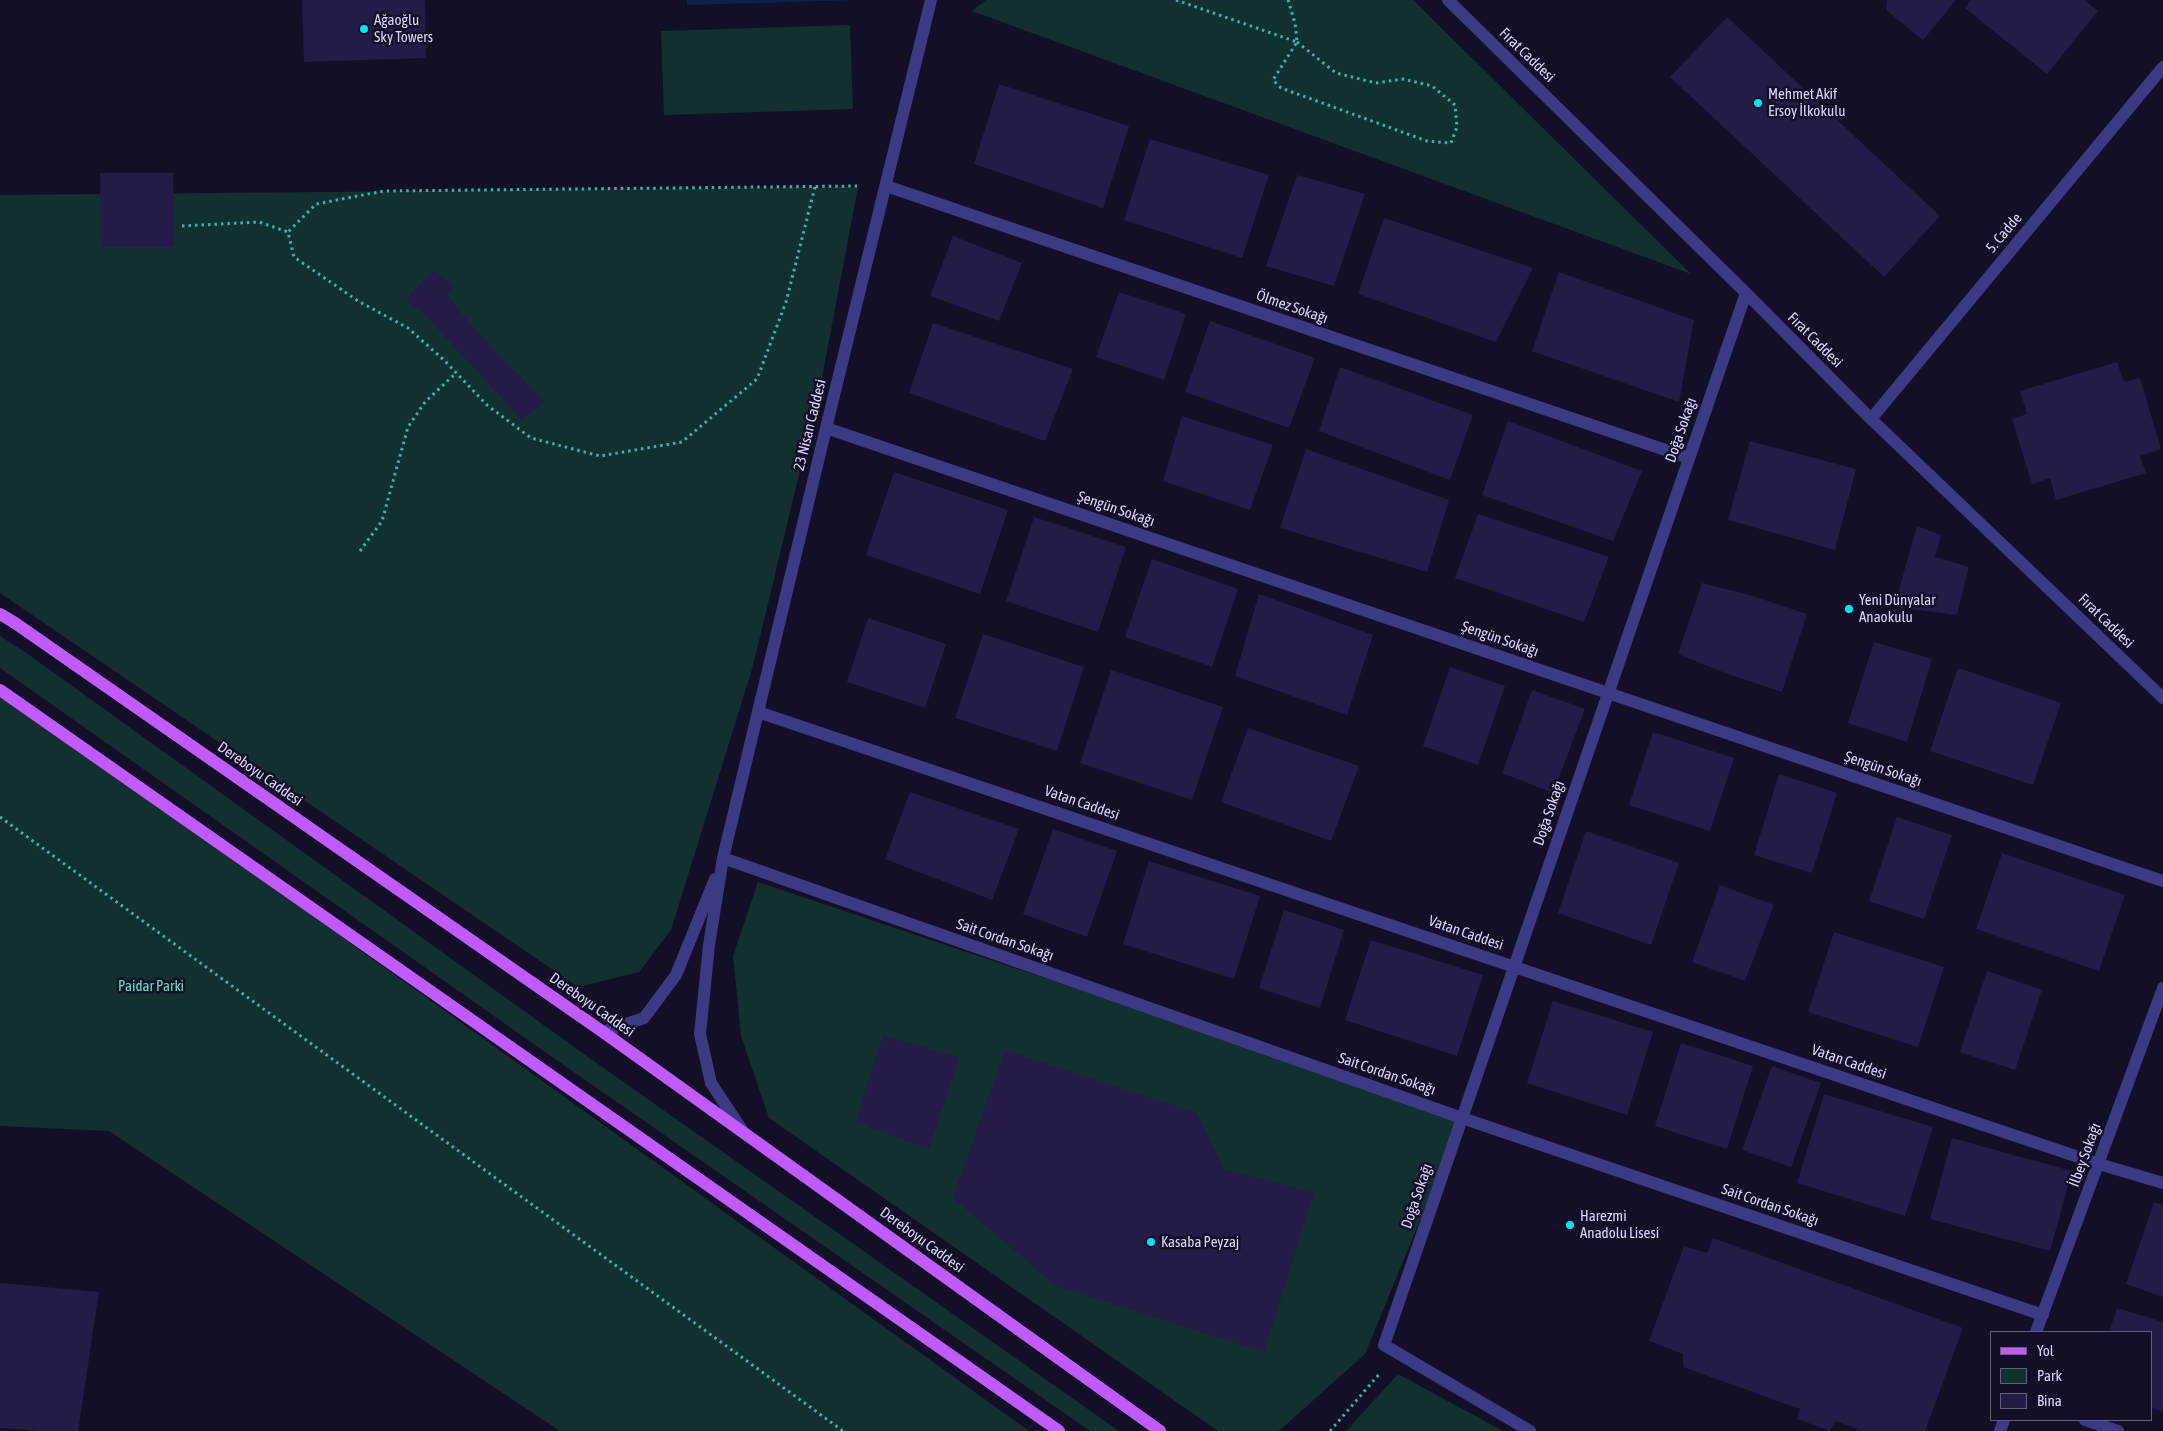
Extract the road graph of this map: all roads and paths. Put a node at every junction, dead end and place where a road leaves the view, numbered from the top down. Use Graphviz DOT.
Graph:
graph roads {
  1 [pos="932,0"];
  2 [pos="1176,0"];
  3 [pos="1288,0"];
  4 [pos="1448,0"];
  5 [pos="1298,42"];
  6 [pos="2163,67"];
  7 [pos="886,186"];
  8 [pos="815,187"];
  9 [pos="182,226"];
  10 [pos="288,232"];
  11 [pos="1746,293"];
  12 [pos="456,373"];
  13 [pos="1871,419"];
  14 [pos="826,428"];
  15 [pos="1689,458"];
  16 [pos="360,552"];
  17 [pos="0,614"];
  18 [pos="0,690"];
  19 [pos="1608,693"];
  20 [pos="2163,698"];
  21 [pos="758,712"];
  22 [pos="0,817"];
  23 [pos="723,858"];
  24 [pos="2163,881"];
  25 [pos="1514,966"];
  26 [pos="2163,988"];
  27 [pos="602,1032"];
  28 [pos="1462,1118"];
  29 [pos="744,1132"];
  30 [pos="2099,1164"];
  31 [pos="2163,1183"];
  32 [pos="2043,1315"];
  33 [pos="2036,1331"];
  34 [pos="1397,1353"];
  35 [pos="2088,1421"];
  36 [pos="843,1431"];
  37 [pos="1059,1431"];
  38 [pos="1160,1431"];
  39 [pos="1330,1431"];
  40 [pos="1530,1431"];
  41 [pos="2118,1431"];
  1 -- 7 [label="street, 23 Nisan Caddesi"];
  2 -- 5 [label="path"];
  3 -- 5 [label="path"];
  4 -- 11 [label="street, Fırat Caddesi"];
  5 -- 5 [label="path"];
  6 -- 13 [label="street, 5. Cadde"];
  7 -- 8 [label="path"];
  7 -- 14 [label="street, 23 Nisan Caddesi"];
  7 -- 15 [label="street, Ölmez Sokağı"];
  8 -- 10 [label="path"];
  8 -- 12 [label="path"];
  9 -- 10 [label="path"];
  10 -- 12 [label="path"];
  11 -- 13 [label="street, Fırat Caddesi"];
  11 -- 15 [label="street, Doğa Sokağı"];
  12 -- 16 [label="path"];
  13 -- 20 [label="street, Fırat Caddesi"];
  14 -- 19 [label="street, Şengün Sokağı"];
  14 -- 21 [label="street, 23 Nisan Caddesi"];
  15 -- 19 [label="street, Doğa Sokağı"];
  17 -- 27 [label="main road, Dereboyu Caddesi"];
  18 -- 37 [label="main road"];
  19 -- 24 [label="street, Şengün Sokağı"];
  19 -- 25 [label="street, Doğa Sokağı"];
  21 -- 23 [label="street, 23 Nisan Caddesi"];
  21 -- 25 [label="street, Vatan Caddesi"];
  22 -- 36 [label="path"];
  23 -- 27 [label="street"];
  23 -- 28 [label="street, Sait Cordan Sokağı"];
  23 -- 29 [label="street"];
  25 -- 28 [label="street, Doğa Sokağı"];
  25 -- 30 [label="street, Vatan Caddesi"];
  26 -- 30 [label="street, İlbey Sokağı"];
  27 -- 29 [label="main road, Dereboyu Caddesi"];
  28 -- 32 [label="street, Sait Cordan Sokağı"];
  28 -- 34 [label="street, Doğa Sokağı"];
  29 -- 38 [label="main road, Dereboyu Caddesi"];
  30 -- 31 [label="street, Vatan Caddesi"];
  30 -- 32 [label="street, İlbey Sokağı"];
  32 -- 33 [label="street, İlbey Sokağı"];
  34 -- 39 [label="path"];
  34 -- 40 [label="street"];
  35 -- 41 [label="street"];
}
